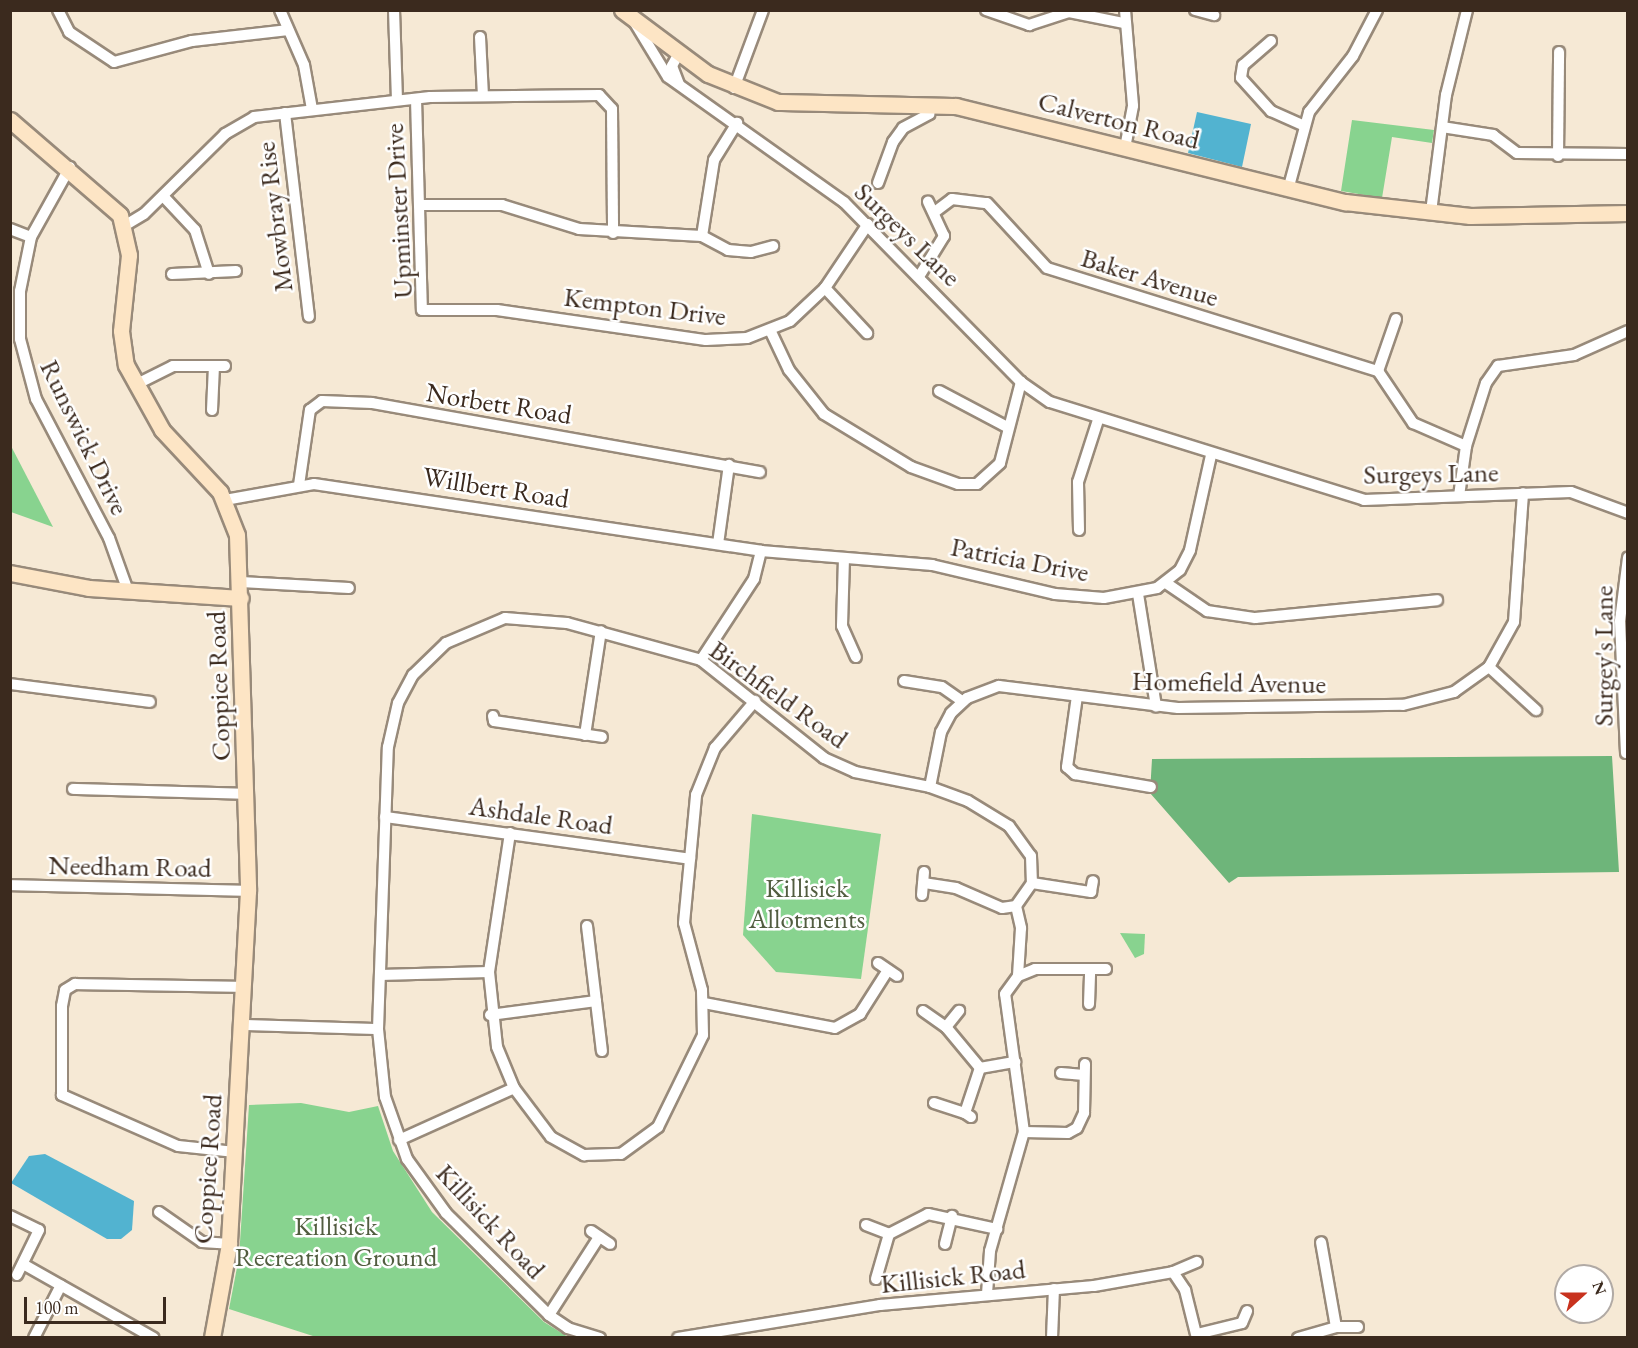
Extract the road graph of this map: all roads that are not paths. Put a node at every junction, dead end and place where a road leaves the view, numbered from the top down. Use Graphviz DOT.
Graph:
graph roads {
  1 [pos="58,10"];
  2 [pos="280,10"];
  3 [pos="394,10"];
  4 [pos="763,10"];
  5 [pos="986,10"];
  6 [pos="1125,10"];
  7 [pos="1195,10"];
  8 [pos="1377,10"];
  9 [pos="1467,10"];
  10 [pos="628,15"];
  11 [pos="1214,15"];
  12 [pos="1123,23"];
  13 [pos="288,30"];
  14 [pos="480,37"];
  15 [pos="673,50"];
  16 [pos="1559,52"];
  17 [pos="1273,57"];
  18 [pos="658,63"];
  19 [pos="679,85"];
  20 [pos="734,88"];
  21 [pos="483,96"];
  22 [pos="416,99"];
  23 [pos="397,100"];
  24 [pos="929,105"];
  25 [pos="312,109"];
  26 [pos="285,113"];
  27 [pos="10,120"];
  28 [pos="737,123"];
  29 [pos="1303,125"];
  30 [pos="1442,127"];
  31 [pos="1125,148"];
  32 [pos="1628,154"];
  33 [pos="1558,156"];
  34 [pos="70,167"];
  35 [pos="878,183"];
  36 [pos="1288,190"];
  37 [pos="163,196"];
  38 [pos="928,201"];
  39 [pos="419,205"];
  40 [pos="936,211"];
  41 [pos="1431,212"];
  42 [pos="1628,213"];
  43 [pos="868,224"];
  44 [pos="124,226"];
  45 [pos="10,229"];
  46 [pos="613,233"];
  47 [pos="702,236"];
  48 [pos="31,237"];
  49 [pos="773,246"];
  50 [pos="236,271"];
  51 [pos="172,274"];
  52 [pos="209,274"];
  53 [pos="920,275"];
  54 [pos="825,288"];
  55 [pos="473,310"];
  56 [pos="309,317"];
  57 [pos="1396,319"];
  58 [pos="1628,331"];
  59 [pos="771,332"];
  60 [pos="867,333"];
  61 [pos="1378,371"];
  62 [pos="1021,382"];
  63 [pos="135,385"];
  64 [pos="939,392"];
  65 [pos="216,404"];
  66 [pos="1098,420"];
  67 [pos="1007,427"];
  68 [pos="1466,446"];
  69 [pos="1212,456"];
  70 [pos="729,465"];
  71 [pos="760,472"];
  72 [pos="299,484"];
  73 [pos="1523,493"];
  74 [pos="1459,496"];
  75 [pos="225,500"];
  76 [pos="1628,513"];
  77 [pos="1079,530"];
  78 [pos="718,544"];
  79 [pos="761,550"];
  80 [pos="844,558"];
  81 [pos="1628,558"];
  82 [pos="10,573"];
  83 [pos="241,582"];
  84 [pos="1166,583"];
  85 [pos="349,588"];
  86 [pos="128,591"];
  87 [pos="1138,594"];
  88 [pos="241,598"];
  89 [pos="1437,600"];
  90 [pos="601,631"];
  91 [pos="857,657"];
  92 [pos="701,660"];
  93 [pos="1489,667"];
  94 [pos="904,681"];
  95 [pos="10,684"];
  96 [pos="1077,696"];
  97 [pos="755,701"];
  98 [pos="962,701"];
  99 [pos="150,702"];
  100 [pos="1156,707"];
  101 [pos="1530,709"];
  102 [pos="493,716"];
  103 [pos="585,735"];
  104 [pos="602,737"];
  105 [pos="1626,753"];
  106 [pos="1130,783"];
  107 [pos="930,787"];
  108 [pos="1151,788"];
  109 [pos="73,789"];
  110 [pos="247,794"];
  111 [pos="1128,796"];
  112 [pos="385,817"];
  113 [pos="510,833"];
  114 [pos="690,859"];
  115 [pos="924,872"];
  116 [pos="1093,881"];
  117 [pos="1032,883"];
  118 [pos="10,885"];
  119 [pos="248,891"];
  120 [pos="1016,906"];
  121 [pos="587,926"];
  122 [pos="878,963"];
  123 [pos="1106,969"];
  124 [pos="1090,970"];
  125 [pos="489,972"];
  126 [pos="380,975"];
  127 [pos="1018,976"];
  128 [pos="244,987"];
  129 [pos="596,1001"];
  130 [pos="704,1004"];
  131 [pos="1089,1004"];
  132 [pos="923,1011"];
  133 [pos="959,1011"];
  134 [pos="490,1015"];
  135 [pos="243,1024"];
  136 [pos="946,1027"];
  137 [pos="378,1029"];
  138 [pos="603,1051"];
  139 [pos="1015,1062"];
  140 [pos="1085,1064"];
  141 [pos="980,1068"];
  142 [pos="1061,1073"];
  143 [pos="1084,1076"];
  144 [pos="514,1088"];
  145 [pos="934,1103"];
  146 [pos="1024,1132"];
  147 [pos="399,1140"];
  148 [pos="235,1152"];
  149 [pos="159,1212"];
  150 [pos="10,1216"];
  151 [pos="952,1216"];
  152 [pos="866,1225"];
  153 [pos="997,1229"];
  154 [pos="889,1234"];
  155 [pos="229,1244"];
  156 [pos="610,1244"];
  157 [pos="945,1244"];
  158 [pos="1326,1246"];
  159 [pos="1197,1263"];
  160 [pos="23,1264"];
  161 [pos="1173,1272"];
  162 [pos="17,1275"];
  163 [pos="876,1279"];
  164 [pos="61,1285"];
  165 [pos="1054,1289"];
  166 [pos="987,1294"];
  167 [pos="1247,1311"];
  168 [pos="549,1315"];
  169 [pos="1336,1327"];
  170 [pos="1358,1327"];
  171 [pos="742,1334"];
  172 [pos="1197,1336"];
  173 [pos="34,1338"];
  174 [pos="154,1338"];
  175 [pos="212,1338"];
  176 [pos="600,1338"];
  177 [pos="678,1338"];
  178 [pos="1052,1338"];
  179 [pos="1298,1338"];
  1 -- 13 [label="street"];
  2 -- 13 [label="street"];
  3 -- 23 [label="street"];
  4 -- 20 [label="street"];
  5 -- 12 [label="street"];
  6 -- 12 [label="street"];
  7 -- 11 [label="street"];
  8 -- 29 [label="street"];
  9 -- 30 [label="street"];
  10 -- 15 [label="street, Calverton Road"];
  10 -- 18 [label="street"];
  12 -- 31 [label="street"];
  13 -- 25 [label="street"];
  14 -- 21 [label="street"];
  15 -- 18 [label="street"];
  15 -- 19 [label="street"];
  15 -- 20 [label="street, Calverton Road"];
  16 -- 33 [label="street"];
  17 -- 29 [label="street"];
  18 -- 19 [label="street"];
  19 -- 28 [label="street, Surgeys Lane"];
  20 -- 24 [label="street, Calverton Road"];
  21 -- 22 [label="street"];
  21 -- 46 [label="street"];
  22 -- 23 [label="street"];
  22 -- 39 [label="street, Upminster Drive"];
  23 -- 25 [label="street"];
  24 -- 31 [label="street, Calverton Road"];
  24 -- 35 [label="street"];
  25 -- 26 [label="street"];
  26 -- 37 [label="street"];
  26 -- 56 [label="street, Mowbray Rise"];
  27 -- 34 [label="street, Coppice Road"];
  28 -- 43 [label="street, Surgeys Lane"];
  28 -- 47 [label="street"];
  29 -- 36 [label="street"];
  30 -- 33 [label="street"];
  30 -- 41 [label="street"];
  31 -- 36 [label="street, Calverton Road"];
  32 -- 33 [label="street"];
  34 -- 44 [label="street, Coppice Road"];
  34 -- 48 [label="street, Runswick Drive"];
  36 -- 41 [label="street, Calverton Road"];
  37 -- 44 [label="street"];
  37 -- 52 [label="street"];
  38 -- 40 [label="street"];
  39 -- 46 [label="street"];
  39 -- 55 [label="street, Upminster Drive"];
  40 -- 53 [label="street"];
  40 -- 61 [label="street, Baker Avenue"];
  41 -- 42 [label="street, Calverton Road"];
  43 -- 53 [label="street, Surgeys Lane"];
  43 -- 54 [label="street"];
  44 -- 63 [label="street, Coppice Road"];
  45 -- 48 [label="street"];
  46 -- 47 [label="street"];
  47 -- 49 [label="street"];
  48 -- 86 [label="street, Runswick Drive"];
  50 -- 52 [label="street"];
  51 -- 52 [label="street"];
  53 -- 62 [label="street, Surgeys Lane"];
  54 -- 59 [label="street"];
  54 -- 60 [label="street"];
  55 -- 59 [label="street, Kempton Drive"];
  57 -- 61 [label="street"];
  58 -- 68 [label="street"];
  59 -- 67 [label="street"];
  61 -- 68 [label="street"];
  62 -- 66 [label="street, Surgeys Lane"];
  62 -- 67 [label="street"];
  63 -- 65 [label="street"];
  63 -- 75 [label="street, Coppice Road"];
  64 -- 67 [label="street"];
  66 -- 69 [label="street, Surgeys Lane"];
  66 -- 77 [label="street"];
  68 -- 74 [label="street"];
  69 -- 74 [label="street, Surgeys Lane"];
  69 -- 84 [label="street"];
  70 -- 71 [label="street, Norbett Road"];
  70 -- 72 [label="street, Norbett Road"];
  70 -- 78 [label="street"];
  72 -- 75 [label="street, Willbert Road"];
  72 -- 78 [label="street, Willbert Road"];
  73 -- 74 [label="street, Surgeys Lane"];
  73 -- 76 [label="street"];
  73 -- 93 [label="street, Homefield Avenue"];
  75 -- 83 [label="street, Coppice Road"];
  78 -- 79 [label="street, Willbert Road"];
  79 -- 80 [label="street, Patricia Drive"];
  79 -- 92 [label="street"];
  80 -- 87 [label="street, Patricia Drive"];
  80 -- 91 [label="street"];
  81 -- 105 [label="street, Surgey's Lane"];
  82 -- 86 [label="street"];
  83 -- 85 [label="street"];
  83 -- 88 [label="street, Coppice Road"];
  84 -- 87 [label="street, Patricia Drive"];
  84 -- 89 [label="street"];
  86 -- 88 [label="street"];
  87 -- 100 [label="street"];
  88 -- 110 [label="street, Coppice Road"];
  90 -- 92 [label="street, Birchfield Road"];
  90 -- 103 [label="street"];
  90 -- 112 [label="street, Birchfield Road"];
  92 -- 97 [label="street, Birchfield Road"];
  93 -- 100 [label="street, Homefield Avenue"];
  93 -- 101 [label="street"];
  94 -- 98 [label="street"];
  95 -- 99 [label="street"];
  96 -- 98 [label="street, Homefield Avenue"];
  96 -- 100 [label="street, Homefield Avenue"];
  96 -- 106 [label="street"];
  97 -- 107 [label="street, Birchfield Road"];
  97 -- 114 [label="street"];
  98 -- 107 [label="street"];
  102 -- 103 [label="street"];
  103 -- 104 [label="street"];
  106 -- 108 [label="street"];
  106 -- 111 [label="street"];
  107 -- 117 [label="street, Birchfield Road"];
  109 -- 110 [label="street"];
  110 -- 119 [label="street, Coppice Road"];
  112 -- 113 [label="street, Ashdale Road"];
  112 -- 126 [label="street, Birchfield Road"];
  113 -- 114 [label="street, Ashdale Road"];
  113 -- 125 [label="street"];
  114 -- 130 [label="street"];
  115 -- 120 [label="street"];
  116 -- 117 [label="street"];
  117 -- 120 [label="street"];
  118 -- 119 [label="street, Needham Road"];
  119 -- 128 [label="street, Coppice Road"];
  120 -- 127 [label="street"];
  121 -- 129 [label="street"];
  122 -- 130 [label="street"];
  123 -- 124 [label="street"];
  124 -- 127 [label="street"];
  124 -- 131 [label="street"];
  125 -- 126 [label="street"];
  125 -- 134 [label="street"];
  126 -- 137 [label="street, Birchfield Road"];
  127 -- 139 [label="street"];
  128 -- 135 [label="street, Coppice Road"];
  128 -- 148 [label="street"];
  129 -- 134 [label="street"];
  129 -- 138 [label="street"];
  130 -- 144 [label="street"];
  132 -- 136 [label="street"];
  133 -- 136 [label="street"];
  134 -- 144 [label="street"];
  135 -- 137 [label="street"];
  135 -- 148 [label="street, Coppice Road"];
  136 -- 141 [label="street"];
  137 -- 147 [label="street, Killisick Road"];
  139 -- 141 [label="street"];
  139 -- 146 [label="street"];
  140 -- 143 [label="street"];
  141 -- 145 [label="street"];
  142 -- 143 [label="street"];
  143 -- 146 [label="street"];
  144 -- 147 [label="street"];
  146 -- 153 [label="street"];
  147 -- 168 [label="street, Killisick Road"];
  148 -- 155 [label="street, Coppice Road"];
  149 -- 155 [label="street"];
  150 -- 160 [label="street"];
  151 -- 153 [label="street"];
  151 -- 154 [label="street"];
  151 -- 157 [label="street"];
  152 -- 154 [label="street"];
  153 -- 166 [label="street"];
  154 -- 163 [label="street"];
  155 -- 175 [label="street, Coppice Road"];
  156 -- 168 [label="street"];
  158 -- 169 [label="street"];
  159 -- 161 [label="street, Killisick Road"];
  160 -- 162 [label="street"];
  160 -- 164 [label="street"];
  161 -- 165 [label="street, Killisick Road"];
  161 -- 172 [label="street"];
  164 -- 173 [label="street"];
  164 -- 174 [label="street"];
  165 -- 166 [label="street, Killisick Road"];
  165 -- 178 [label="street"];
  166 -- 171 [label="street, Killisick Road"];
  167 -- 172 [label="street"];
  168 -- 176 [label="street, Killisick Road"];
  169 -- 170 [label="street"];
  169 -- 179 [label="street"];
  171 -- 177 [label="street, Killisick Road"];
}
